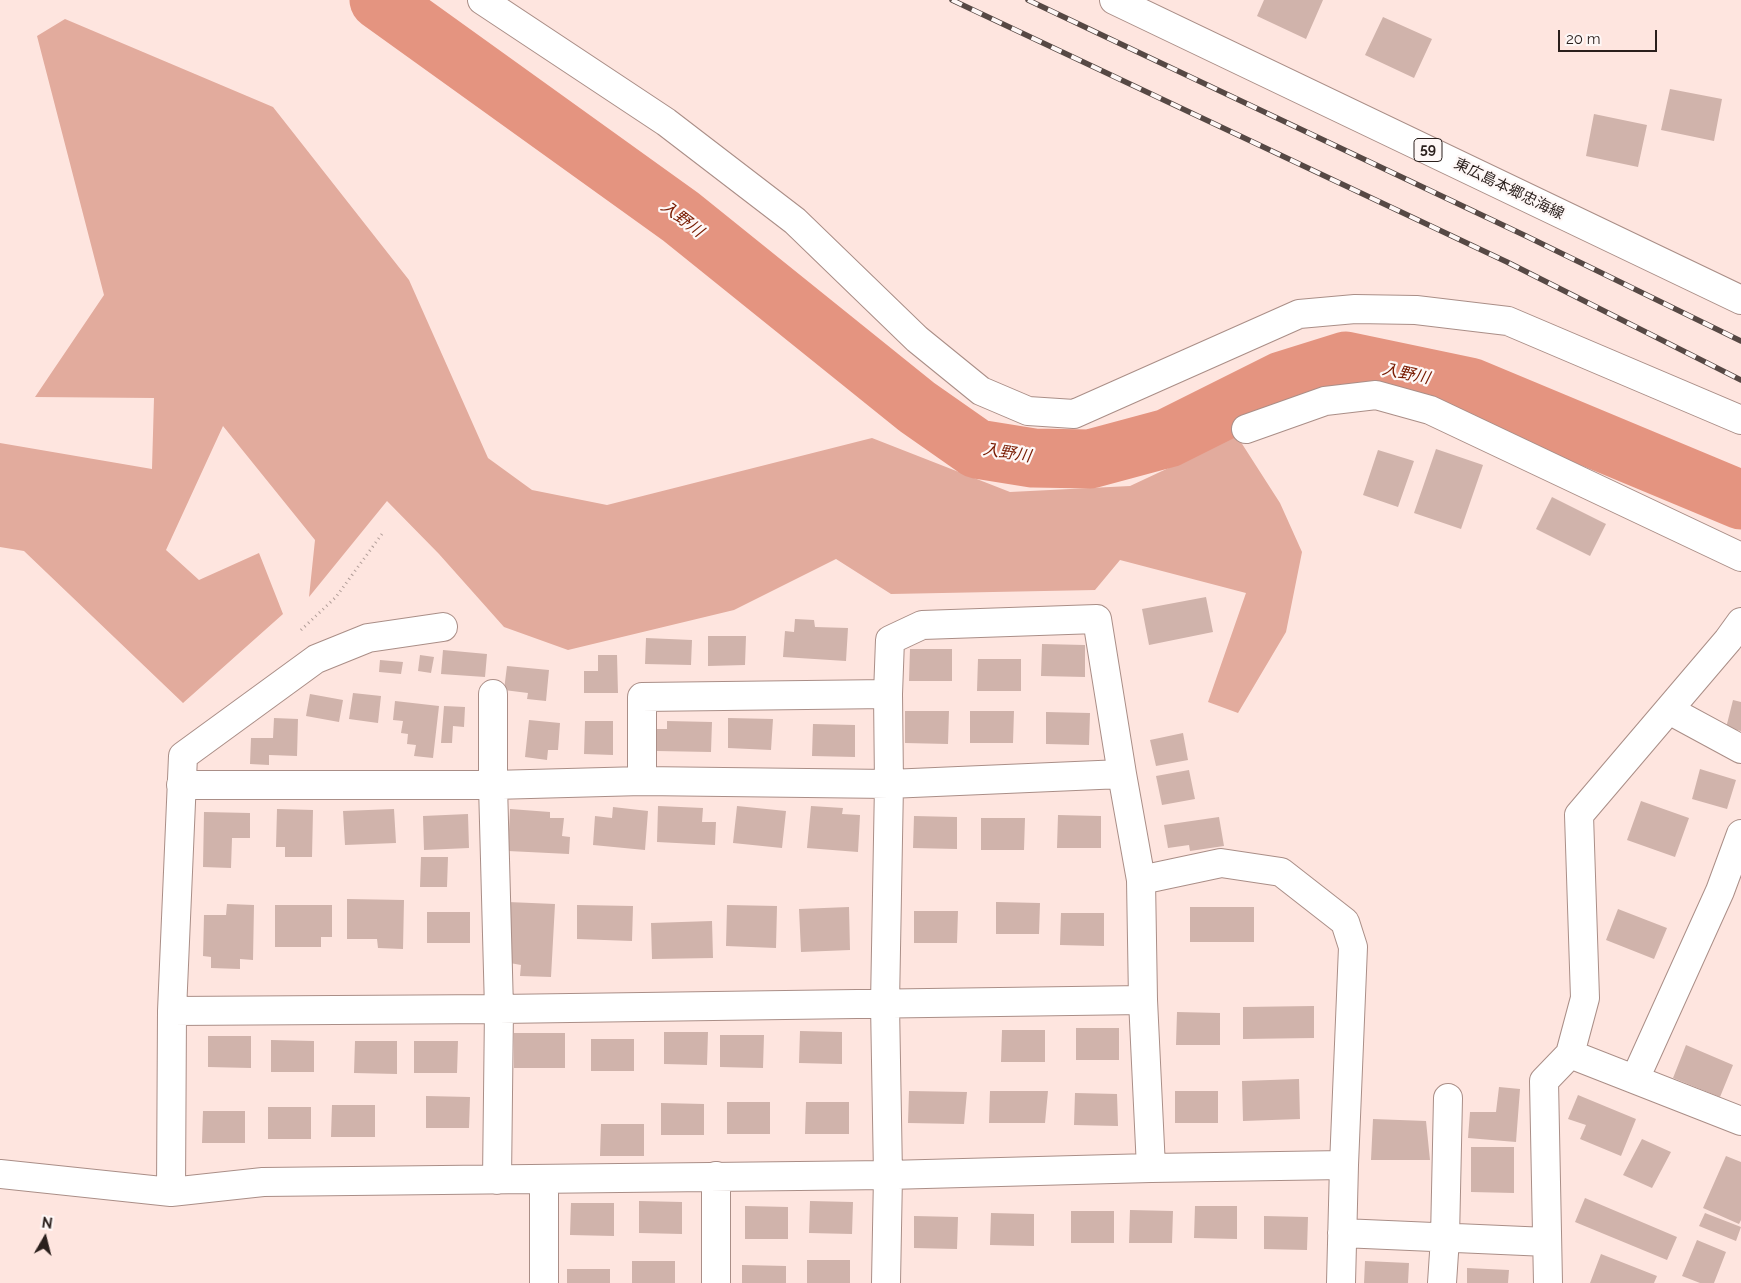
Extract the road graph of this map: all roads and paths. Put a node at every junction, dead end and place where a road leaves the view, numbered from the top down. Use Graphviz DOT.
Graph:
graph roads {
  1 [pos="482,0"];
  2 [pos="1114,0"];
  3 [pos="1741,300"];
  4 [pos="1741,420"];
  5 [pos="1246,428"];
  6 [pos="382,534"];
  7 [pos="1741,557"];
  8 [pos="1741,622"];
  9 [pos="443,627"];
  10 [pos="295,636"];
  11 [pos="493,694"];
  12 [pos="888,694"];
  13 [pos="1669,710"];
  14 [pos="1741,748"];
  15 [pos="1122,774"];
  16 [pos="642,781"];
  17 [pos="889,784"];
  18 [pos="181,785"];
  19 [pos="493,785"];
  20 [pos="1741,834"];
  21 [pos="1141,880"];
  22 [pos="1731,895"];
  23 [pos="1144,1000"];
  24 [pos="885,1004"];
  25 [pos="499,1009"];
  26 [pos="172,1011"];
  27 [pos="1570,1054"];
  28 [pos="1634,1079"];
  29 [pos="1448,1098"];
  30 [pos="1741,1121"];
  31 [pos="1344,1165"];
  32 [pos="1151,1168"];
  33 [pos="0,1174"];
  34 [pos="888,1175"];
  35 [pos="716,1176"];
  36 [pos="544,1179"];
  37 [pos="497,1180"];
  38 [pos="171,1192"];
  39 [pos="1342,1233"];
  40 [pos="1446,1238"];
  41 [pos="1547,1242"];
  42 [pos="544,1283"];
  43 [pos="716,1283"];
  44 [pos="886,1283"];
  45 [pos="1341,1283"];
  46 [pos="1442,1283"];
  47 [pos="1548,1283"];
  1 -- 4 [label="street"];
  2 -- 3 [label="street, 東広島本郷忠海線 / 59"];
  5 -- 7 [label="street"];
  6 -- 10 [label="path"];
  8 -- 13 [label="street"];
  9 -- 18 [label="street"];
  11 -- 19 [label="street"];
  12 -- 15 [label="street"];
  12 -- 16 [label="street"];
  12 -- 17 [label="street"];
  13 -- 14 [label="street"];
  13 -- 27 [label="street"];
  15 -- 17 [label="street"];
  15 -- 21 [label="street"];
  16 -- 17 [label="street"];
  16 -- 19 [label="street"];
  17 -- 24 [label="street"];
  18 -- 19 [label="street"];
  18 -- 26 [label="street"];
  19 -- 25 [label="street"];
  20 -- 22 [label="street"];
  21 -- 23 [label="street"];
  21 -- 31 [label="street"];
  22 -- 28 [label="street"];
  23 -- 24 [label="street"];
  23 -- 32 [label="street"];
  24 -- 25 [label="street"];
  24 -- 34 [label="street"];
  25 -- 26 [label="street"];
  25 -- 37 [label="street"];
  26 -- 38 [label="street"];
  27 -- 28 [label="street"];
  27 -- 41 [label="street"];
  28 -- 30 [label="street"];
  29 -- 40 [label="street"];
  31 -- 32 [label="street"];
  31 -- 39 [label="street"];
  32 -- 34 [label="street"];
  33 -- 38 [label="street"];
  34 -- 35 [label="street"];
  34 -- 44 [label="street"];
  35 -- 36 [label="street"];
  35 -- 43 [label="street"];
  36 -- 37 [label="street"];
  36 -- 42 [label="street"];
  37 -- 38 [label="street"];
  39 -- 40 [label="street"];
  39 -- 45 [label="street"];
  40 -- 41 [label="street"];
  40 -- 46 [label="street"];
  41 -- 47 [label="street"];
}
